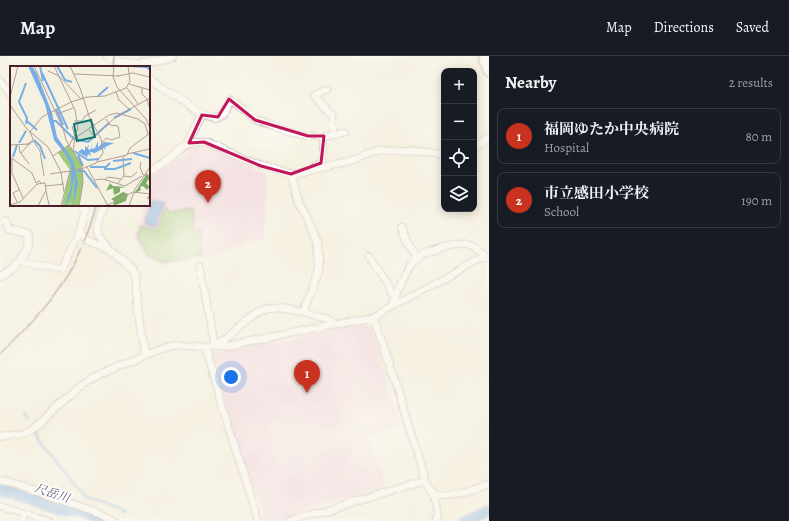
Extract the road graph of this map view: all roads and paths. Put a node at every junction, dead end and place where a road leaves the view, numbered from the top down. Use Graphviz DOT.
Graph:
graph roads {
  1 [pos="107,56"];
  2 [pos="173,56"];
  3 [pos="484,56"];
  4 [pos="489,61"];
  5 [pos="132,66"];
  6 [pos="489,72"];
  7 [pos="150,79"];
  8 [pos="0,81"];
  9 [pos="327,89"];
  10 [pos="10,92"];
  11 [pos="202,115"];
  12 [pos="346,131"];
  13 [pos="335,134"];
  14 [pos="324,136"];
  15 [pos="489,137"];
  16 [pos="189,143"];
  17 [pos="477,144"];
  18 [pos="441,154"];
  19 [pos="150,171"];
  20 [pos="291,174"];
  21 [pos="82,206"];
  22 [pos="105,206"];
  23 [pos="0,223"];
  24 [pos="402,227"];
  25 [pos="79,232"];
  26 [pos="111,248"];
  27 [pos="369,256"];
  28 [pos="488,256"];
  29 [pos="417,258"];
  30 [pos="20,261"];
  31 [pos="200,265"];
  32 [pos="0,275"];
  33 [pos="396,297"];
  34 [pos="394,305"];
  35 [pos="303,312"];
  36 [pos="374,316"];
  37 [pos="336,324"];
  38 [pos="214,347"];
  39 [pos="204,348"];
  40 [pos="144,355"];
  41 [pos="0,437"];
  42 [pos="425,480"];
  43 [pos="0,481"];
  44 [pos="489,484"];
  45 [pos="433,492"];
  46 [pos="0,506"];
  47 [pos="23,513"];
  48 [pos="21,521"];
  49 [pos="49,521"];
  50 [pos="118,521"];
  51 [pos="258,521"];
  52 [pos="290,521"];
  53 [pos="436,521"];
  1 -- 5 [label="street"];
  2 -- 5 [label="street"];
  3 -- 4 [label="street"];
  3 -- 6 [label="highway"];
  7 -- 11 [label="street"];
  8 -- 10 [label="street"];
  9 -- 13 [label="street"];
  11 -- 14 [label="street"];
  11 -- 16 [label="street"];
  12 -- 13 [label="street"];
  13 -- 14 [label="street"];
  14 -- 20 [label="street"];
  15 -- 17 [label="street"];
  16 -- 19 [label="street"];
  16 -- 20 [label="street"];
  18 -- 20 [label="street"];
  20 -- 35 [label="street"];
  21 -- 25 [label="street"];
  22 -- 26 [label="street"];
  23 -- 30 [label="street"];
  24 -- 29 [label="street"];
  25 -- 26 [label="street"];
  25 -- 30 [label="street"];
  26 -- 40 [label="street"];
  27 -- 33 [label="street"];
  28 -- 29 [label="street"];
  28 -- 34 [label="street"];
  29 -- 33 [label="street"];
  30 -- 32 [label="street"];
  31 -- 38 [label="street"];
  33 -- 34 [label="street"];
  34 -- 36 [label="street"];
  35 -- 37 [label="street"];
  35 -- 38 [label="street"];
  36 -- 37 [label="street"];
  36 -- 42 [label="street"];
  37 -- 38 [label="street"];
  38 -- 39 [label="street"];
  39 -- 40 [label="street"];
  39 -- 51 [label="street"];
  40 -- 41 [label="street"];
  42 -- 45 [label="street"];
  42 -- 52 [label="street"];
  43 -- 50 [label="street"];
  44 -- 45 [label="street"];
  45 -- 53 [label="street"];
  46 -- 47 [label="street"];
  47 -- 48 [label="street"];
  47 -- 49 [label="street"];
}
